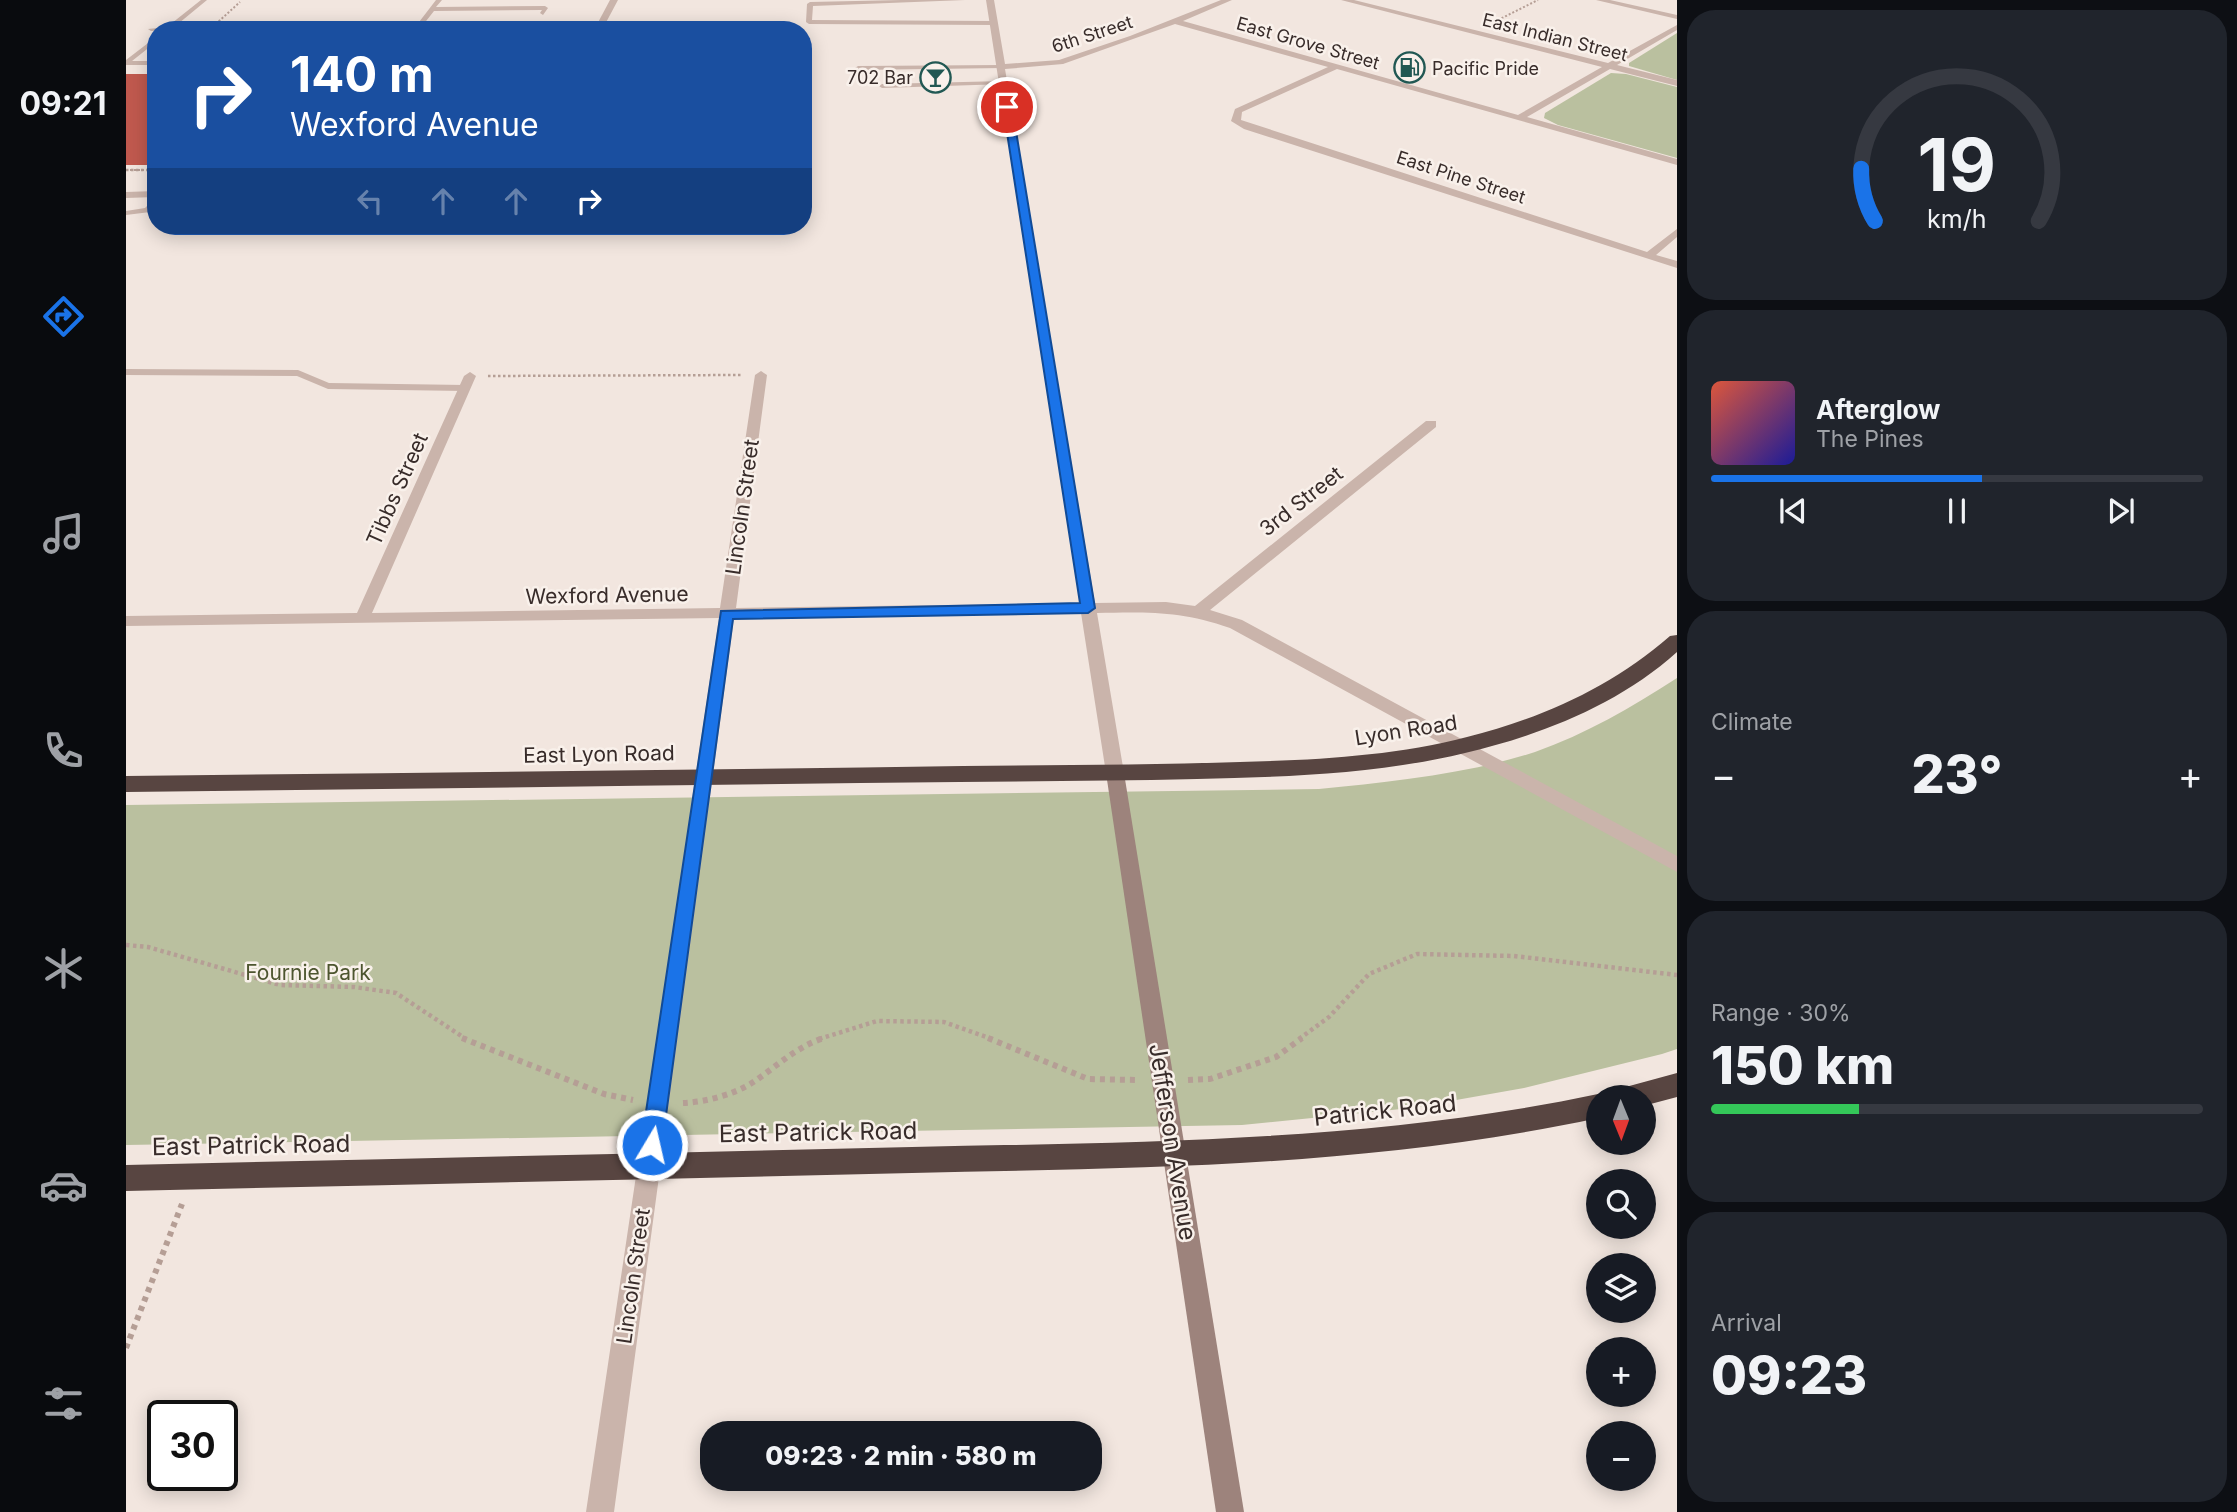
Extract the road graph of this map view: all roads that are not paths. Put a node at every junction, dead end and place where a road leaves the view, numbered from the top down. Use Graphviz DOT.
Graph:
graph roads {
  1 [pos="204,0"];
  2 [pos="439,0"];
  3 [pos="614,0"];
  4 [pos="962,0"];
  5 [pos="990,0"];
  6 [pos="1228,0"];
  7 [pos="1345,0"];
  8 [pos="1600,0"];
  9 [pos="432,9"];
  10 [pos="542,13"];
  11 [pos="1677,17"];
  12 [pos="178,21"];
  13 [pos="423,21"];
  14 [pos="603,21"];
  15 [pos="809,21"];
  16 [pos="1174,21"];
  17 [pos="812,22"];
  18 [pos="994,23"];
  19 [pos="1677,27"];
  20 [pos="147,41"];
  21 [pos="137,42"];
  22 [pos="147,47"];
  23 [pos="126,63"];
  24 [pos="147,63"];
  25 [pos="1001,67"];
  26 [pos="1335,67"];
  27 [pos="1610,67"];
  28 [pos="858,68"];
  29 [pos="1004,83"];
  30 [pos="1677,83"];
  31 [pos="882,86"];
  32 [pos="1519,118"];
  33 [pos="1677,162"];
  34 [pos="147,194"];
  35 [pos="126,195"];
  36 [pos="147,210"];
  37 [pos="126,213"];
  38 [pos="1677,232"];
  39 [pos="1648,256"];
  40 [pos="1677,265"];
  41 [pos="126,372"];
  42 [pos="761,375"];
  43 [pos="468,382"];
  44 [pos="1431,424"];
  45 [pos="1088,608"];
  46 [pos="1198,611"];
  47 [pos="726,614"];
  48 [pos="362,618"];
  49 [pos="126,621"];
  50 [pos="1677,641"];
  51 [pos="1461,747"];
  52 [pos="1115,773"];
  53 [pos="704,778"];
  54 [pos="126,784"];
  55 [pos="1677,865"];
  56 [pos="1677,1084"];
  57 [pos="1656,1090"];
  58 [pos="1586,1108"];
  59 [pos="1176,1154"];
  60 [pos="649,1165"];
  61 [pos="126,1178"];
  62 [pos="600,1512"];
  63 [pos="1230,1512"];
  1 -- 12 [label="lane"];
  2 -- 9 [label="lane"];
  3 -- 14 [label="street"];
  4 -- 15 [label="lane"];
  5 -- 18 [label="street"];
  6 -- 16 [label="street, 6th Street"];
  7 -- 27 [label="street, East Indian Street"];
  8 -- 11 [label="street"];
  9 -- 10 [label="lane"];
  9 -- 13 [label="lane"];
  16 -- 25 [label="street, 6th Street"];
  16 -- 26 [label="street, East Grove Street"];
  17 -- 18 [label="lane"];
  18 -- 25 [label="street"];
  19 -- 27 [label="street"];
  20 -- 21 [label="lane"];
  22 -- 23 [label="lane"];
  23 -- 24 [label="lane"];
  25 -- 28 [label="lane"];
  25 -- 29 [label="street"];
  26 -- 32 [label="street, East Grove Street"];
  26 -- 39 [label="street, East Pine Street"];
  27 -- 30 [label="street, East Indian Street"];
  27 -- 32 [label="street"];
  29 -- 31 [label="lane"];
  29 -- 45 [label="street"];
  32 -- 33 [label="street, East Grove Street"];
  34 -- 35 [label="street"];
  36 -- 37 [label="lane"];
  38 -- 39 [label="street"];
  39 -- 40 [label="street, East Pine Street"];
  41 -- 43 [label="lane"];
  42 -- 47 [label="street, Lincoln Street"];
  43 -- 48 [label="street, Tibbs Street"];
  44 -- 46 [label="street, 3rd Street"];
  45 -- 46 [label="street, Wexford Avenue"];
  45 -- 47 [label="street, Wexford Avenue"];
  45 -- 52 [label="street"];
  46 -- 51 [label="street, Wexford Avenue"];
  47 -- 48 [label="street, Wexford Avenue"];
  47 -- 53 [label="street, Lincoln Street"];
  48 -- 49 [label="street, Wexford Avenue"];
  50 -- 51 [label="highway, Lyon Road"];
  51 -- 52 [label="highway, Lyon Road"];
  51 -- 55 [label="street, Wexford Avenue"];
  52 -- 53 [label="highway, East Lyon Road"];
  52 -- 59 [label="street, Jefferson Avenue"];
  53 -- 54 [label="highway, East Lyon Road"];
  53 -- 60 [label="street, Lincoln Street"];
  56 -- 57 [label="highway"];
  58 -- 59 [label="highway, Patrick Road"];
  59 -- 60 [label="highway, East Patrick Road"];
  59 -- 63 [label="street, Jefferson Avenue"];
  60 -- 61 [label="highway, East Patrick Road"];
  60 -- 62 [label="street, Lincoln Street"];
}
